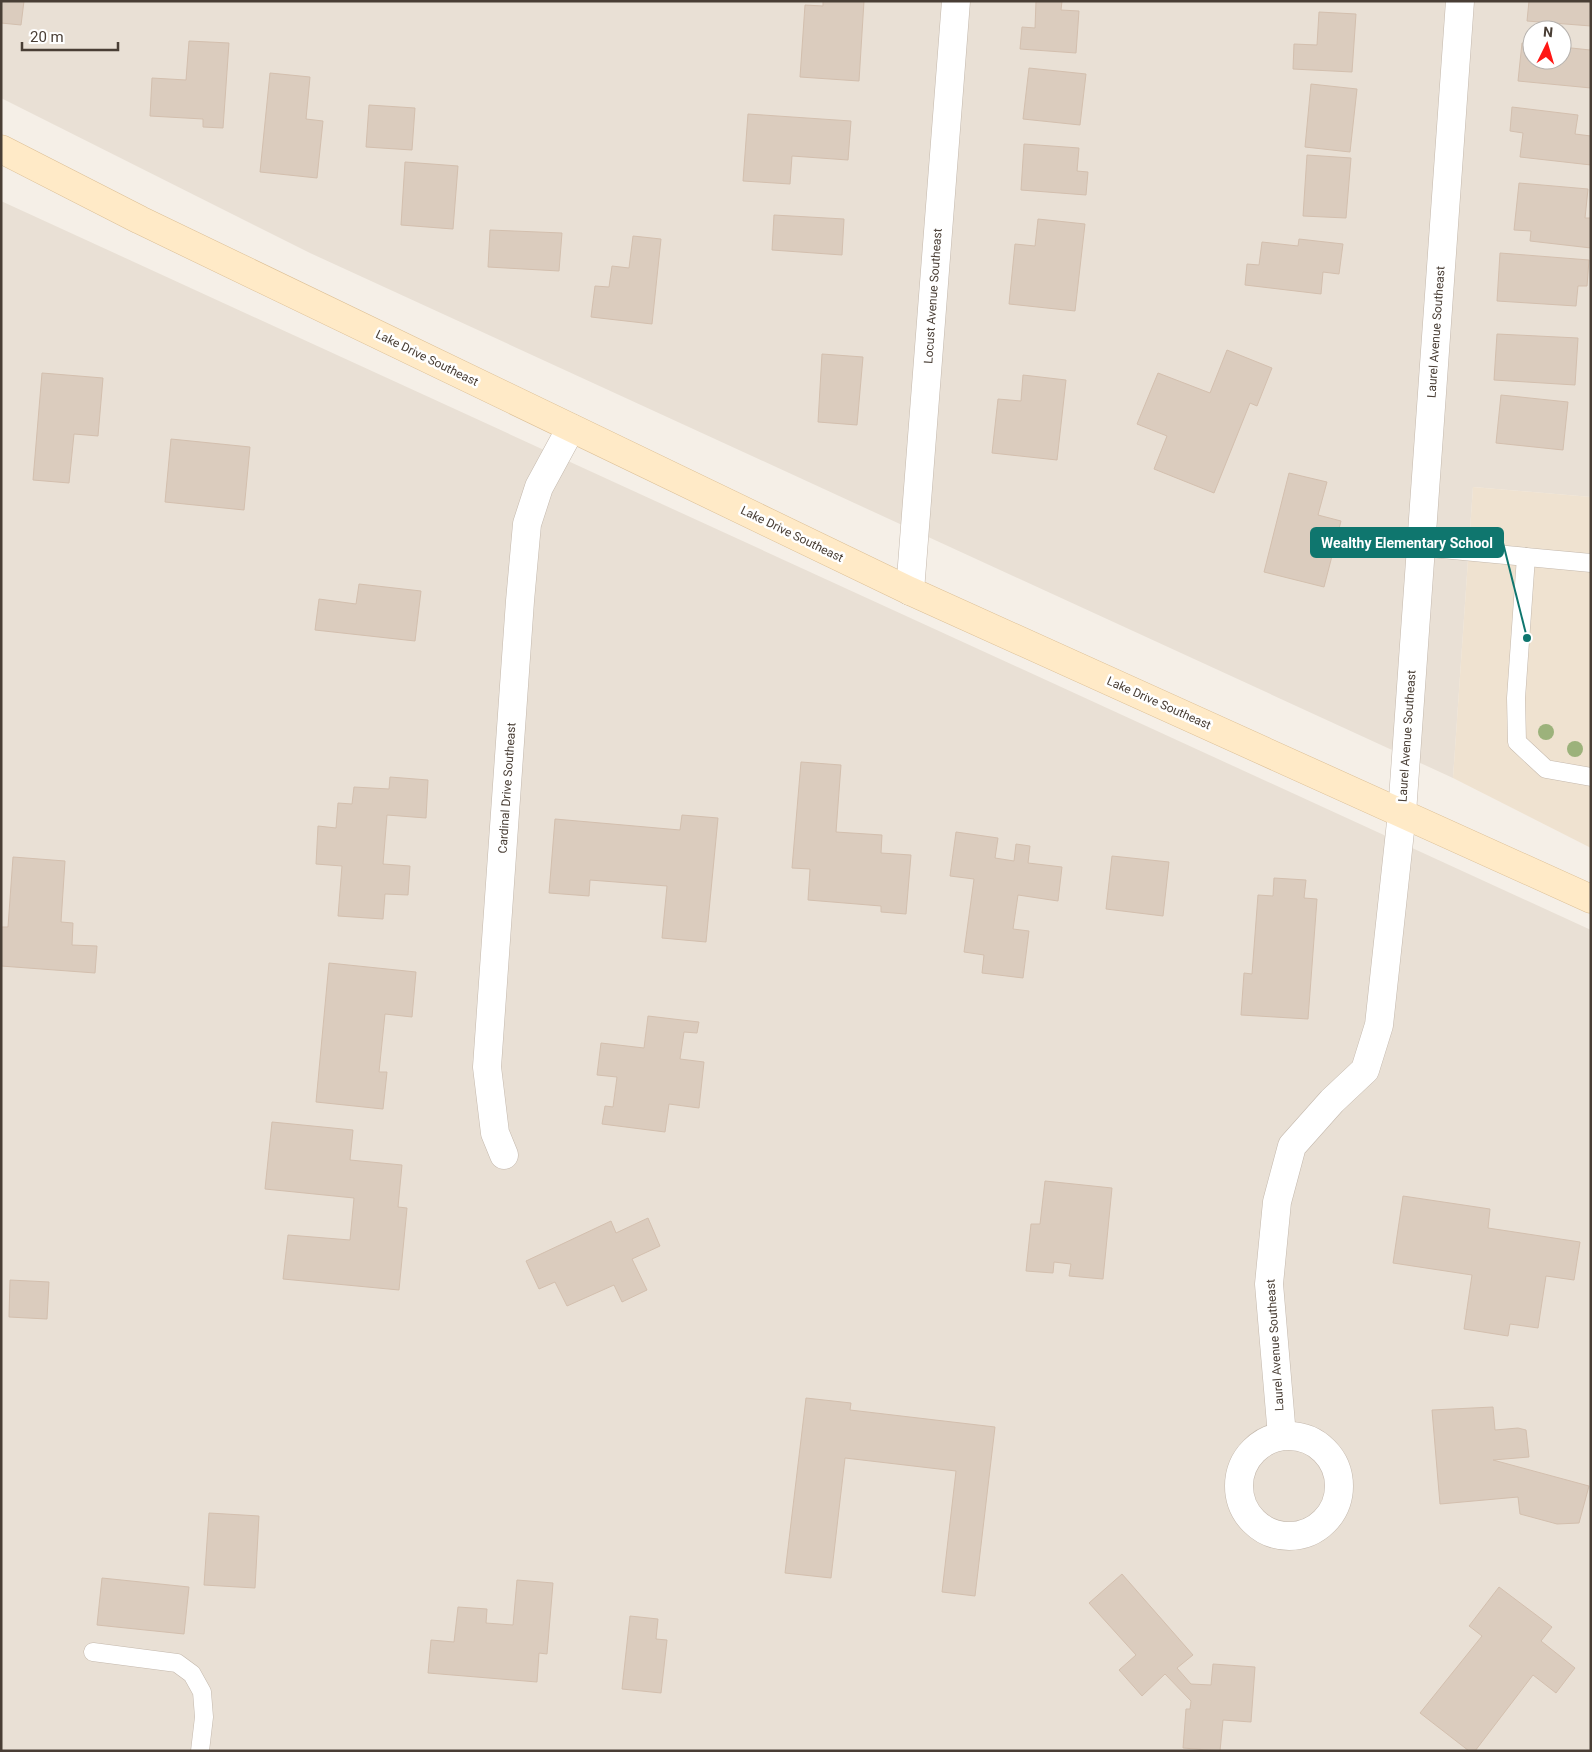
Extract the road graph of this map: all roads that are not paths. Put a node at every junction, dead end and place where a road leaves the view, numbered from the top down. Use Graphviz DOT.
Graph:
graph roads {
  1 [pos="956,1"];
  2 [pos="1460,1"];
  3 [pos="1,149"];
  4 [pos="571,428"];
  5 [pos="1421,547"];
  6 [pos="1526,557"];
  7 [pos="1591,562"];
  8 [pos="910,591"];
  9 [pos="1591,777"];
  10 [pos="1402,813"];
  11 [pos="1591,899"];
  12 [pos="504,1155"];
  13 [pos="1282,1436"];
  14 [pos="93,1652"];
  15 [pos="200,1751"];
  1 -- 8 [label="street, Locust Avenue Southeast"];
  2 -- 5 [label="street, Laurel Avenue Southeast"];
  3 -- 4 [label="main road, Lake Drive Southeast"];
  4 -- 8 [label="main road, Lake Drive Southeast"];
  4 -- 12 [label="street, Cardinal Drive Southeast"];
  5 -- 6 [label="lane"];
  5 -- 10 [label="street, Laurel Avenue Southeast"];
  6 -- 7 [label="lane"];
  6 -- 9 [label="lane"];
  8 -- 10 [label="main road, Lake Drive Southeast"];
  10 -- 11 [label="main road, Lake Drive Southeast"];
  10 -- 13 [label="street, Laurel Avenue Southeast"];
  14 -- 15 [label="lane"];
}
